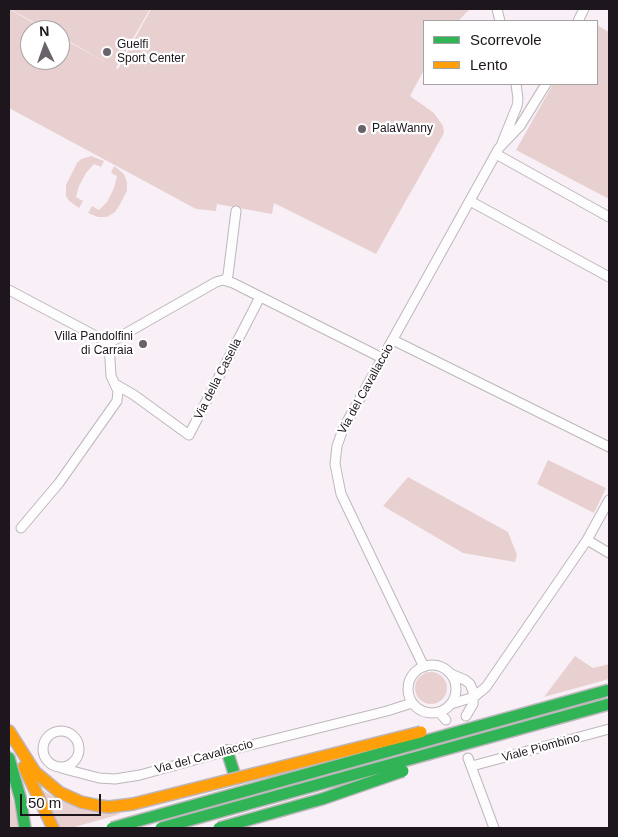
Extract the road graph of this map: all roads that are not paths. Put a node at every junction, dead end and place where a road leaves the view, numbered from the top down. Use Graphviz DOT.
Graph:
graph roads {
  1 [pos="516,85"];
  2 [pos="545,85"];
  3 [pos="498,151"];
  4 [pos="470,201"];
  5 [pos="236,211"];
  6 [pos="609,217"];
  7 [pos="609,277"];
  8 [pos="226,280"];
  9 [pos="9,290"];
  10 [pos="260,297"];
  11 [pos="393,340"];
  12 [pos="109,343"];
  13 [pos="382,358"];
  14 [pos="115,384"];
  15 [pos="609,447"];
  16 [pos="609,500"];
  17 [pos="20,528"];
  18 [pos="587,540"];
  19 [pos="609,553"];
  20 [pos="424,667"];
  21 [pos="451,674"];
  22 [pos="609,690"];
  23 [pos="474,697"];
  24 [pos="412,703"];
  25 [pos="451,704"];
  26 [pos="609,704"];
  27 [pos="439,712"];
  28 [pos="528,713"];
  29 [pos="466,716"];
  30 [pos="446,720"];
  31 [pos="609,729"];
  32 [pos="9,731"];
  33 [pos="498,735"];
  34 [pos="9,736"];
  35 [pos="227,751"];
  36 [pos="9,758"];
  37 [pos="76,760"];
  38 [pos="61,768"];
  39 [pos="83,773"];
  40 [pos="234,773"];
  41 [pos="25,828"];
  42 [pos="53,828"];
  43 [pos="112,828"];
  44 [pos="161,828"];
  45 [pos="219,828"];
  46 [pos="494,828"];
  1 -- 3 [label="street"];
  2 -- 3 [label="street, Via del Cavallaccio"];
  3 -- 4 [label="street, Via del Cavallaccio"];
  3 -- 6 [label="street"];
  4 -- 7 [label="street"];
  4 -- 11 [label="street, Via del Cavallaccio"];
  5 -- 8 [label="street"];
  8 -- 10 [label="street"];
  8 -- 12 [label="street"];
  9 -- 12 [label="street"];
  10 -- 13 [label="street"];
  10 -- 14 [label="street, Via della Casella"];
  11 -- 13 [label="street, Via del Cavallaccio"];
  11 -- 15 [label="street"];
  12 -- 14 [label="street"];
  13 -- 20 [label="street, Via del Cavallaccio"];
  14 -- 17 [label="street"];
  16 -- 18 [label="street"];
  18 -- 19 [label="street"];
  18 -- 23 [label="street"];
  20 -- 21 [label="street"];
  20 -- 24 [label="street"];
  21 -- 23 [label="street"];
  21 -- 25 [label="street"];
  22 -- 28 [label="highway, bridge"];
  23 -- 25 [label="street"];
  23 -- 29 [label="street"];
  24 -- 27 [label="street"];
  24 -- 35 [label="street, Via del Cavallaccio"];
  25 -- 27 [label="street"];
  26 -- 33 [label="highway, bridge"];
  27 -- 30 [label="street"];
  28 -- 32 [label="highway, bridge"];
  28 -- 43 [label="highway, bridge"];
  31 -- 46 [label="street, Viale Piombino"];
  33 -- 44 [label="highway, bridge"];
  33 -- 45 [label="highway, bridge"];
  34 -- 42 [label="highway"];
  35 -- 39 [label="street, Via del Cavallaccio"];
  35 -- 40 [label="highway"];
  36 -- 41 [label="highway"];
  37 -- 38 [label="street"];
  37 -- 38 [label="street, Via del Cavallaccio"];
  37 -- 39 [label="street, Via del Cavallaccio"];
  38 -- 39 [label="street, Via del Cavallaccio"];
}
